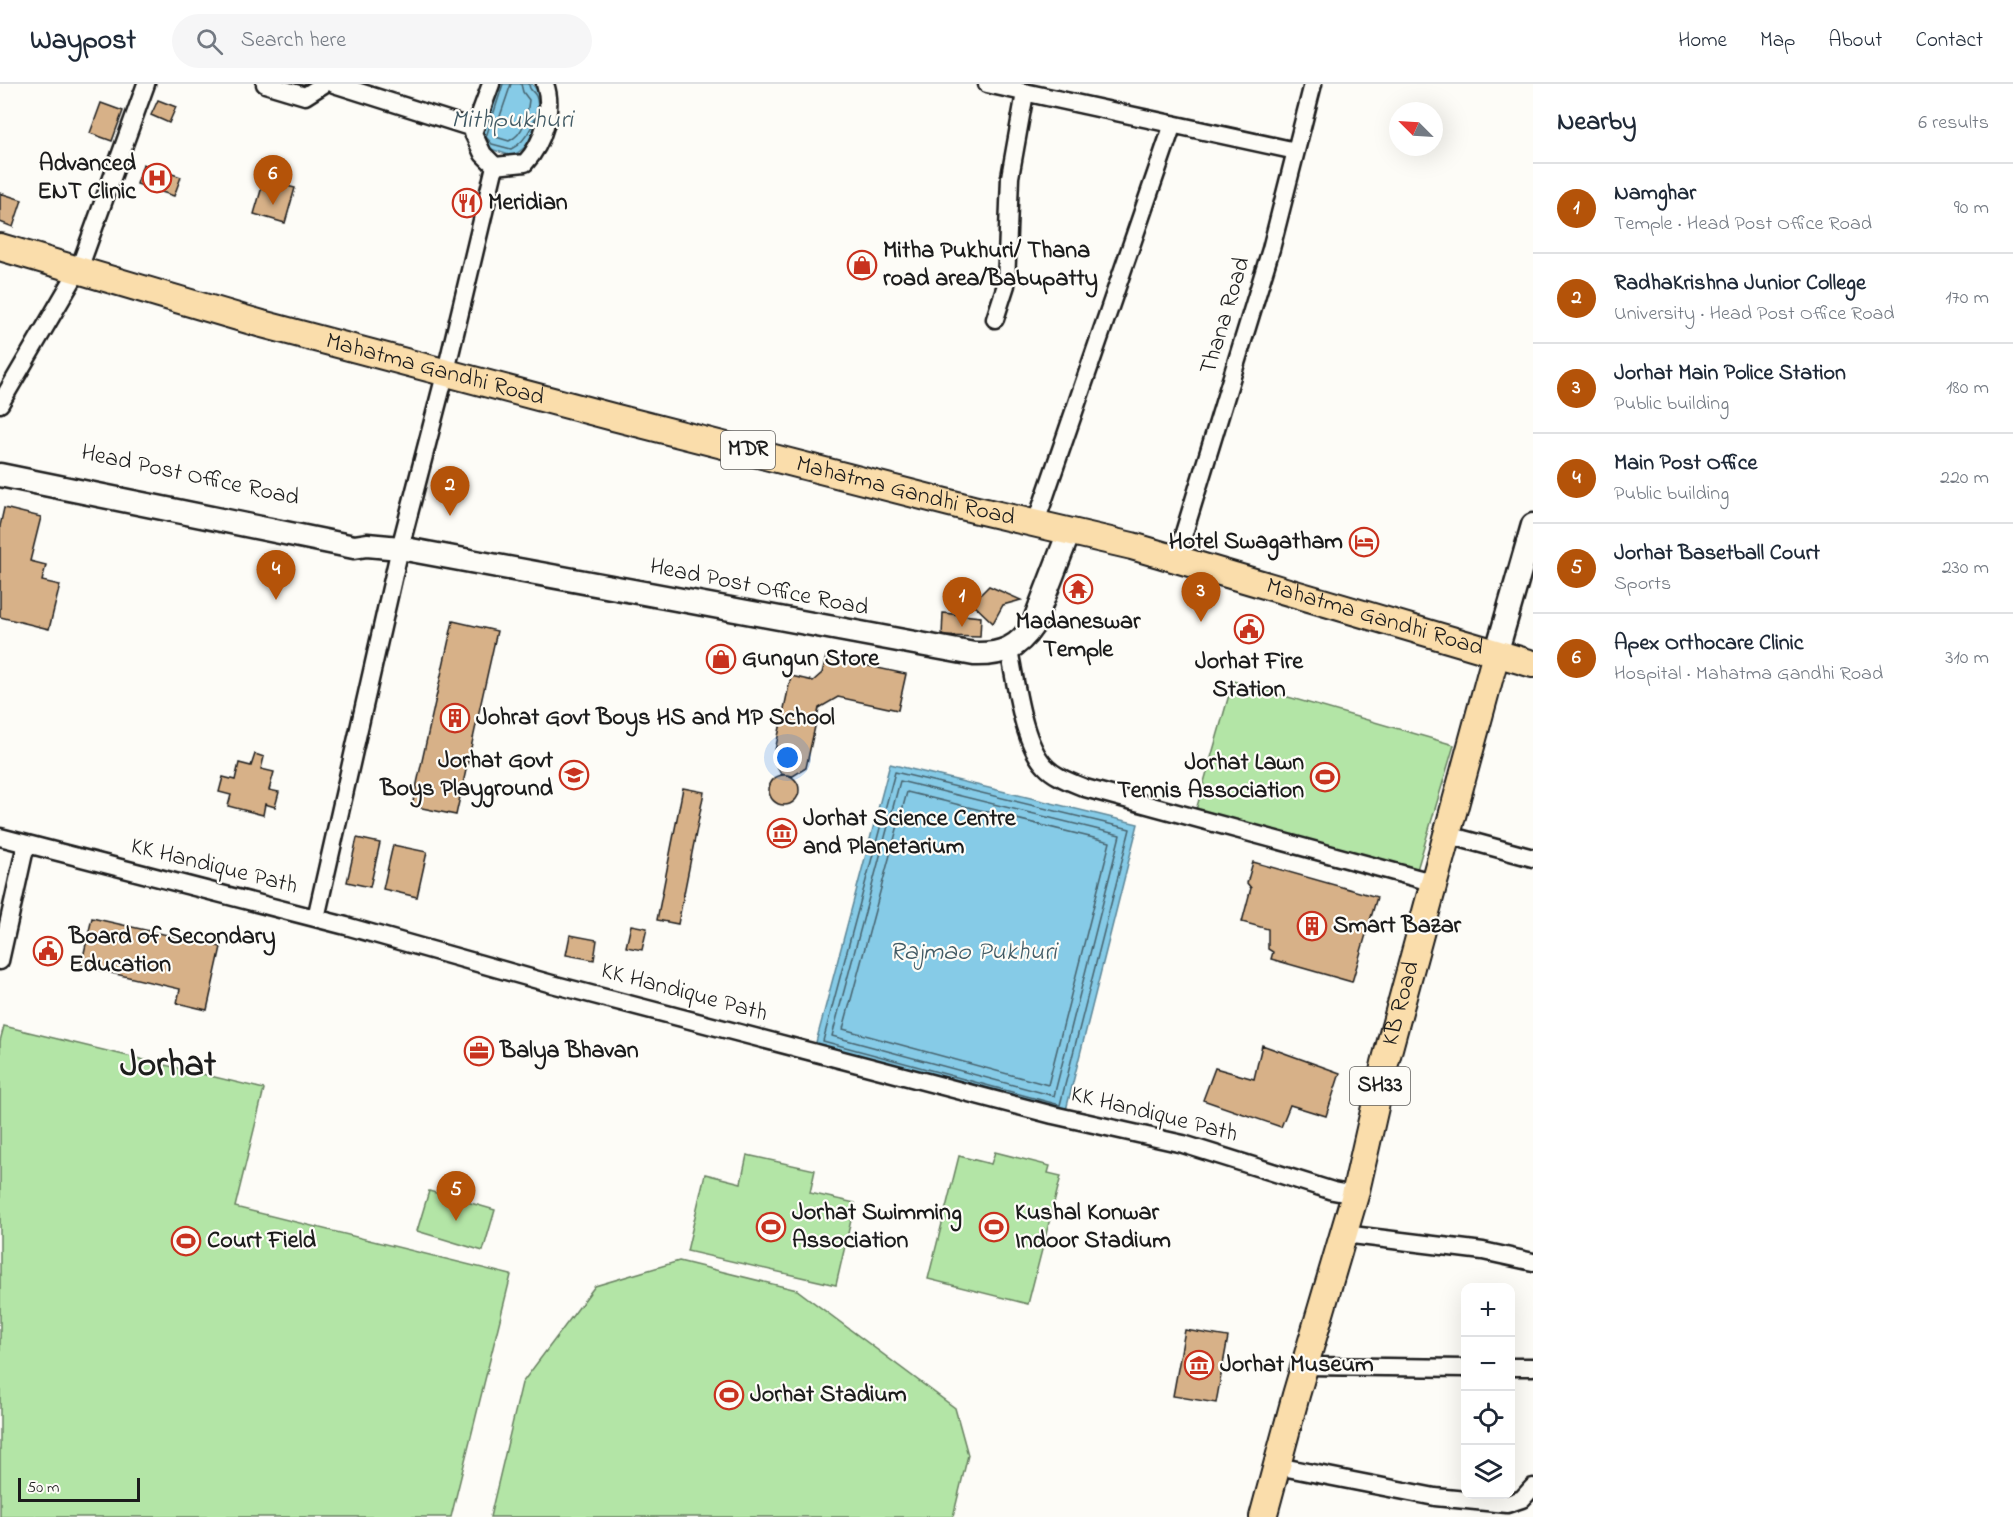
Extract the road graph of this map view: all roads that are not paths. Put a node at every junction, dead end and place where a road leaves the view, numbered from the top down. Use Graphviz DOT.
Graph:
graph roads {
  1 [pos="146,84"];
  2 [pos="265,84"];
  3 [pos="324,84"];
  4 [pos="334,84"];
  5 [pos="491,84"];
  6 [pos="545,84"];
  7 [pos="987,84"];
  8 [pos="1312,84"];
  9 [pos="1025,93"];
  10 [pos="1173,124"];
  11 [pos="473,128"];
  12 [pos="1296,152"];
  13 [pos="495,166"];
  14 [pos="0,247"];
  15 [pos="79,269"];
  16 [pos="995,319"];
  17 [pos="446,371"];
  18 [pos="0,404"];
  19 [pos="0,464"];
  20 [pos="0,475"];
  21 [pos="1035,525"];
  22 [pos="1533,525"];
  23 [pos="1069,532"];
  24 [pos="367,545"];
  25 [pos="399,548"];
  26 [pos="1176,559"];
  27 [pos="1009,650"];
  28 [pos="1496,654"];
  29 [pos="1533,664"];
  30 [pos="1448,835"];
  31 [pos="0,837"];
  32 [pos="26,844"];
  33 [pos="1533,858"];
  34 [pos="1435,882"];
  35 [pos="316,918"];
  36 [pos="0,961"];
  37 [pos="1355,1195"];
  38 [pos="1344,1234"];
  39 [pos="1533,1262"];
  40 [pos="1305,1366"];
  41 [pos="1515,1367"];
  42 [pos="1533,1367"];
  43 [pos="1461,1368"];
  44 [pos="1277,1466"];
  45 [pos="1533,1487"];
  46 [pos="1263,1517"];
  1 -- 15 [label="street"];
  2 -- 3 [label="street"];
  4 -- 11 [label="street"];
  5 -- 11 [label="street"];
  6 -- 13 [label="street"];
  7 -- 9 [label="street"];
  8 -- 12 [label="street, Thana Road"];
  9 -- 10 [label="street"];
  9 -- 16 [label="street"];
  10 -- 12 [label="street"];
  10 -- 21 [label="street"];
  11 -- 13 [label="street"];
  12 -- 26 [label="street, Thana Road"];
  13 -- 17 [label="street"];
  14 -- 15 [label="main road, Mahatma Gandhi Road / MDR"];
  15 -- 17 [label="main road, Mahatma Gandhi Road / MDR"];
  15 -- 18 [label="street"];
  17 -- 21 [label="main road, Mahatma Gandhi Road / MDR"];
  17 -- 25 [label="street"];
  19 -- 24 [label="street, Head Post Office Road"];
  20 -- 24 [label="street, Head Post Office Road"];
  21 -- 23 [label="main road, Mahatma Gandhi Road / MDR"];
  22 -- 28 [label="street, KB Road"];
  23 -- 26 [label="main road, Mahatma Gandhi Road / MDR"];
  23 -- 27 [label="street"];
  24 -- 25 [label="street, Head Post Office Road"];
  25 -- 27 [label="street, Head Post Office Road"];
  25 -- 35 [label="street"];
  26 -- 28 [label="main road, Mahatma Gandhi Road / MDR"];
  27 -- 34 [label="street"];
  28 -- 29 [label="main road, Mahatma Gandhi Road"];
  28 -- 30 [label="main road, KB Road / SH33"];
  30 -- 33 [label="street"];
  30 -- 34 [label="main road, KB Road / SH33"];
  31 -- 32 [label="street, KK Handique Path"];
  32 -- 35 [label="street, KK Handique Path"];
  32 -- 36 [label="street"];
  34 -- 37 [label="main road, KB Road / SH33"];
  35 -- 37 [label="street, KK Handique Path"];
  37 -- 38 [label="main road, KB Road / SH33"];
  38 -- 39 [label="street"];
  38 -- 40 [label="main road, KB Road / SH33"];
  40 -- 43 [label="street"];
  40 -- 44 [label="main road, KB Road / SH33"];
  41 -- 42 [label="street"];
  44 -- 45 [label="street"];
  44 -- 46 [label="main road, KB Road / SH33"];
}
